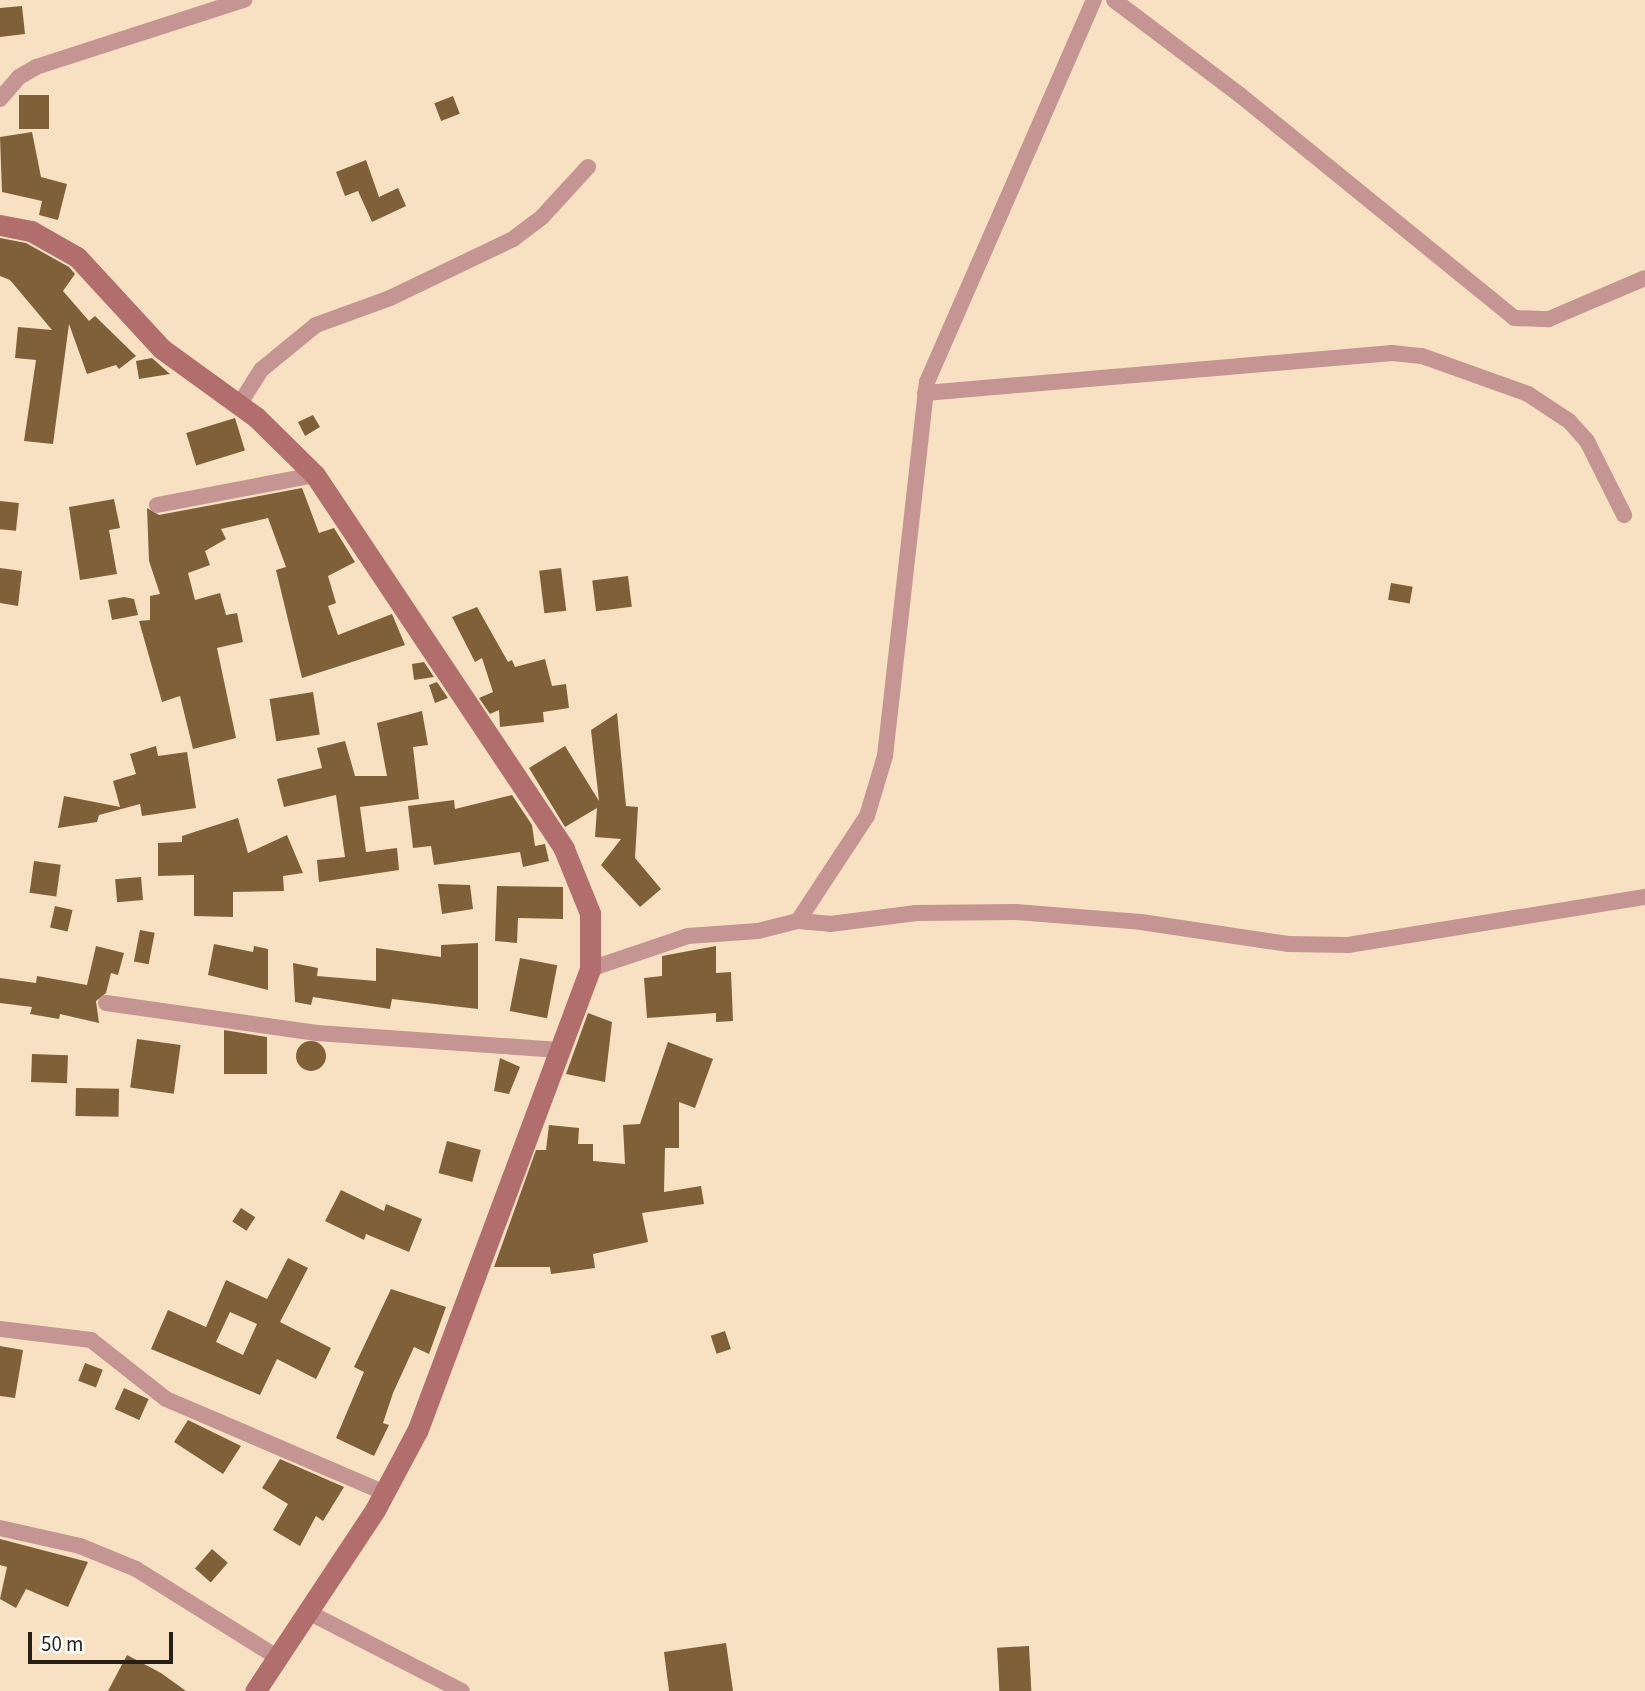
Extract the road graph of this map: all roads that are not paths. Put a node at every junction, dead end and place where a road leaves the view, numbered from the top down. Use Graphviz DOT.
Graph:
graph roads {
  1 [pos="244,0"];
  2 [pos="1094,0"];
  3 [pos="1114,0"];
  4 [pos="0,99"];
  5 [pos="588,167"];
  6 [pos="0,225"];
  7 [pos="1645,278"];
  8 [pos="925,393"];
  9 [pos="239,405"];
  10 [pos="315,475"];
  11 [pos="157,505"];
  12 [pos="1624,515"];
  13 [pos="1645,897"];
  14 [pos="798,921"];
  15 [pos="590,969"];
  16 [pos="106,1003"];
  17 [pos="559,1050"];
  18 [pos="0,1329"];
  19 [pos="385,1493"];
  20 [pos="0,1528"];
  21 [pos="308,1612"];
  22 [pos="277,1657"];
  23 [pos="255,1691"];
  24 [pos="462,1691"];
  1 -- 4 [label="street"];
  2 -- 8 [label="street"];
  3 -- 7 [label="street"];
  5 -- 9 [label="street"];
  6 -- 9 [label="street"];
  8 -- 12 [label="street"];
  8 -- 14 [label="street"];
  9 -- 10 [label="street"];
  10 -- 11 [label="street"];
  10 -- 15 [label="street"];
  13 -- 14 [label="street"];
  14 -- 15 [label="street"];
  15 -- 17 [label="street"];
  16 -- 17 [label="street"];
  17 -- 19 [label="street"];
  18 -- 19 [label="street"];
  19 -- 21 [label="street"];
  20 -- 22 [label="street"];
  21 -- 22 [label="street"];
  21 -- 24 [label="street"];
  22 -- 23 [label="street"];
}
